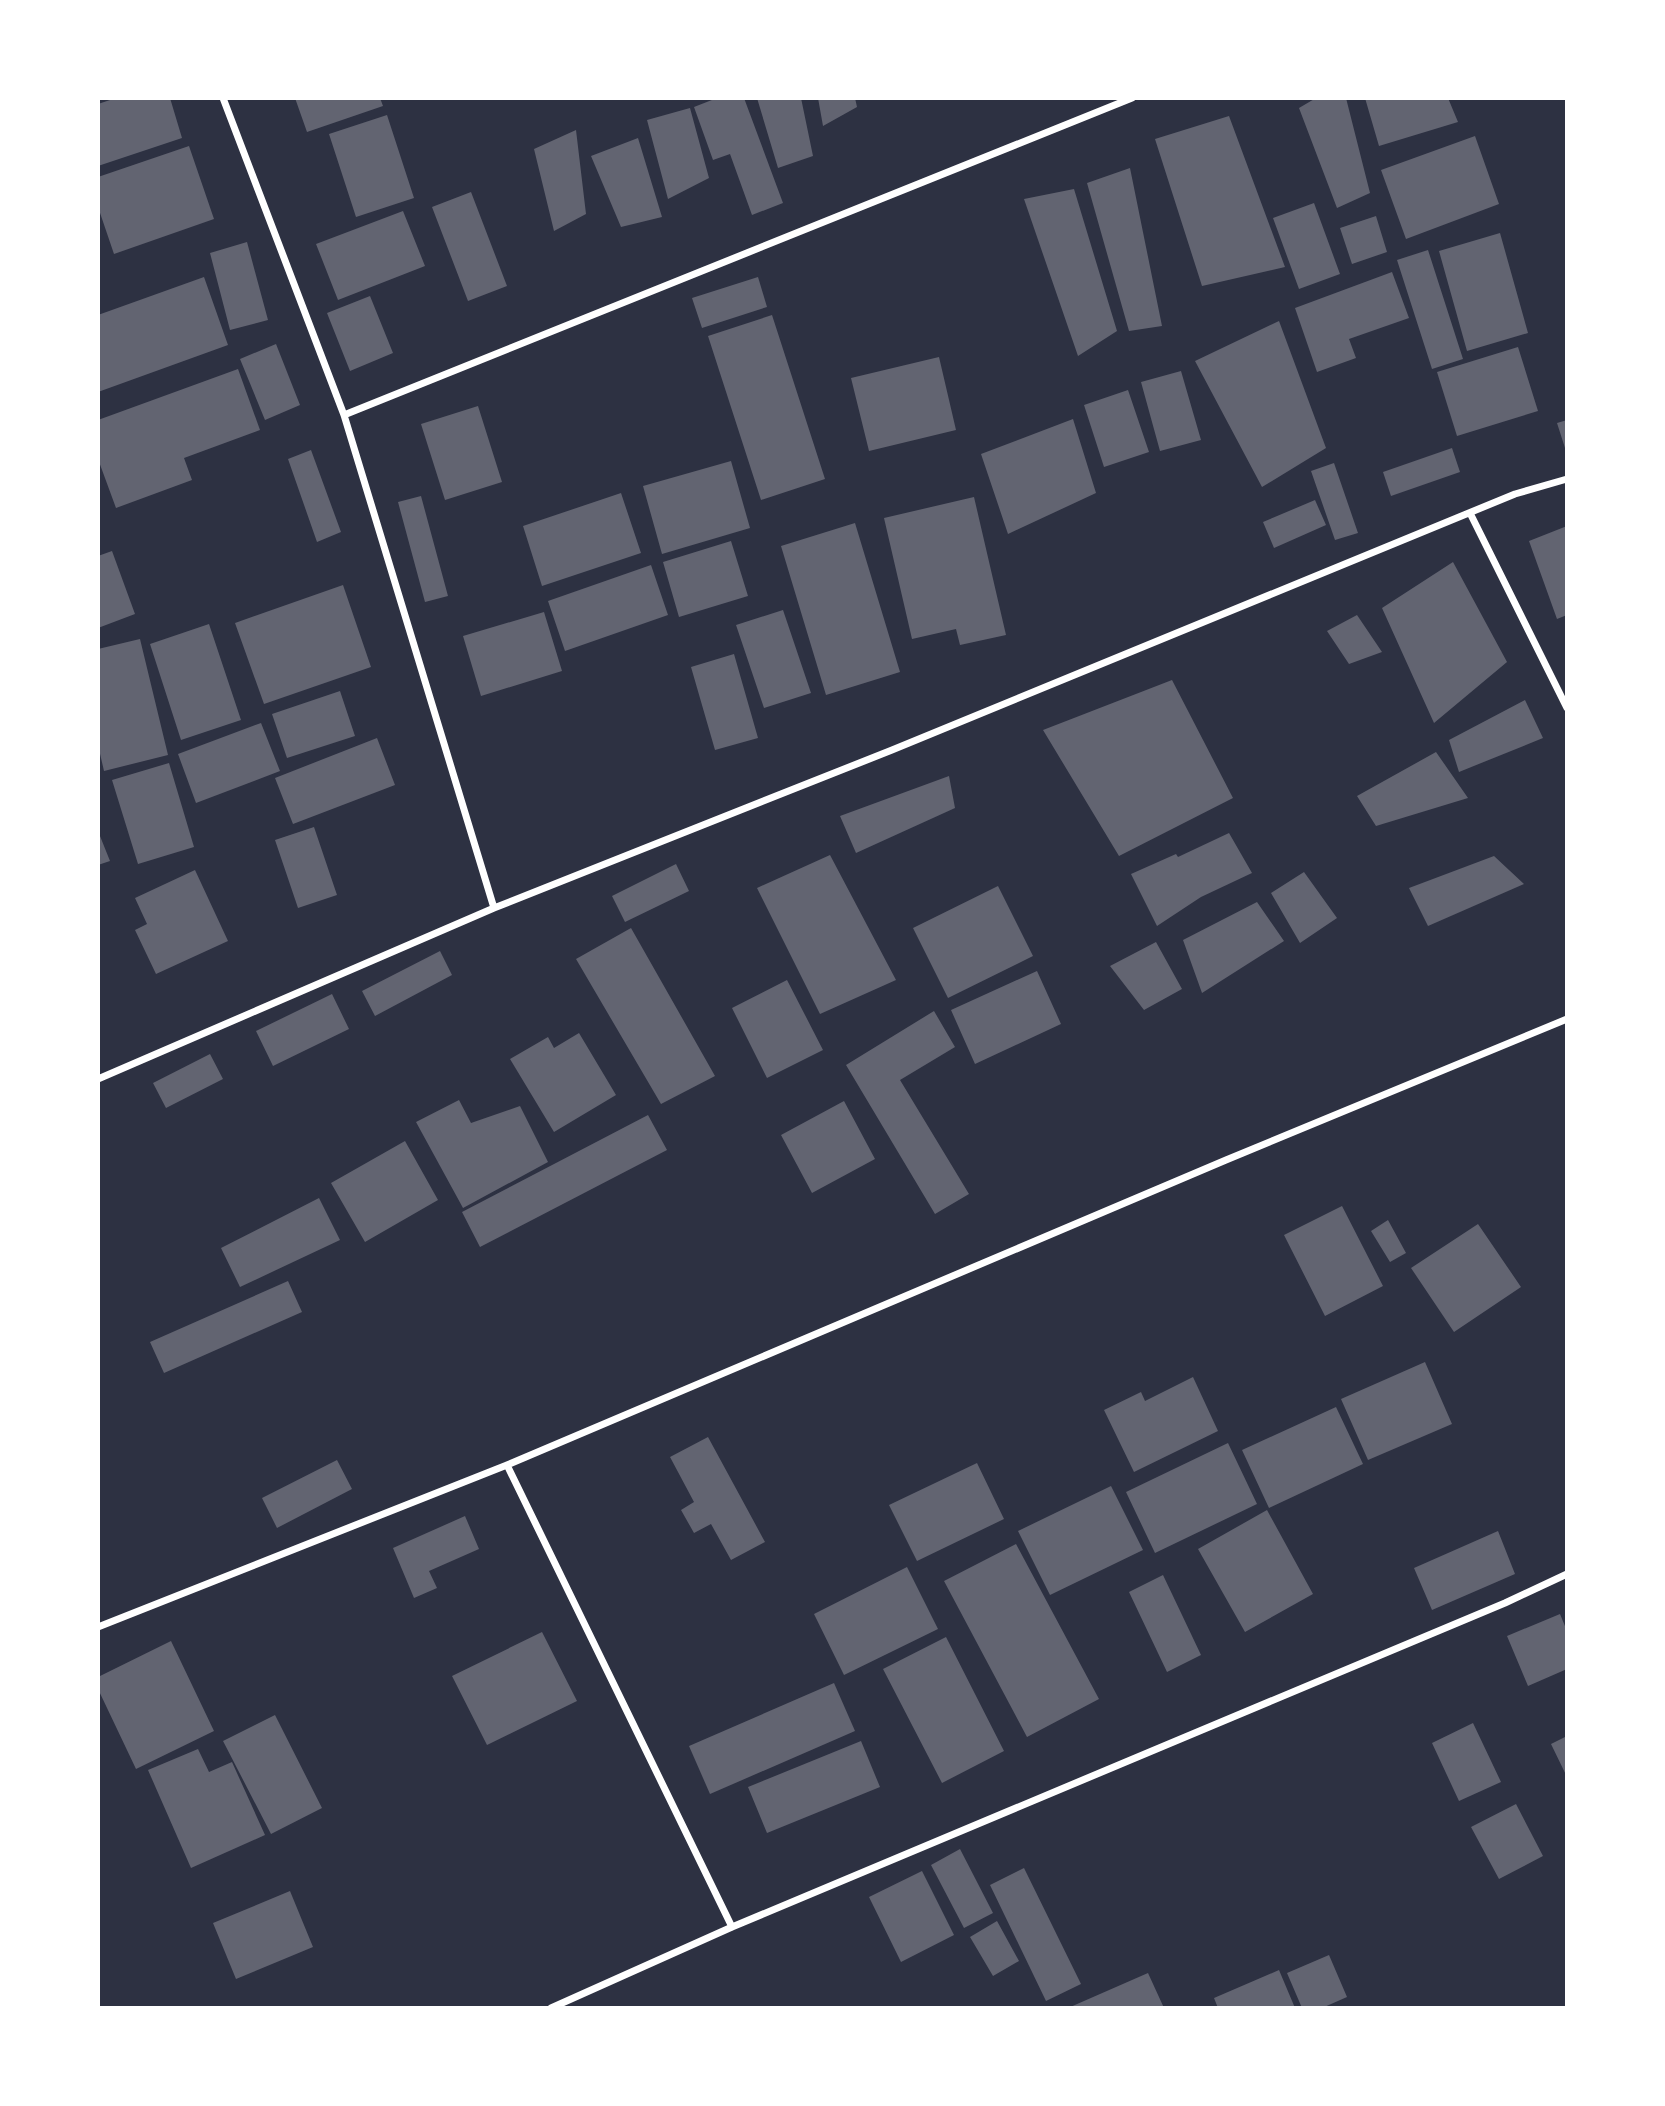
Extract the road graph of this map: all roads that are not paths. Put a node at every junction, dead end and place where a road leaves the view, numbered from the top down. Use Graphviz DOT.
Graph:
graph roads {
  1 [pos="223,98"];
  2 [pos="1132,98"];
  3 [pos="344,415"];
  4 [pos="1567,480"];
  5 [pos="1470,513"];
  6 [pos="1567,708"];
  7 [pos="494,908"];
  8 [pos="1567,1019"];
  9 [pos="98,1079"];
  10 [pos="507,1465"];
  11 [pos="1567,1574"];
  12 [pos="98,1627"];
  13 [pos="732,1927"];
  14 [pos="551,2008"];
  1 -- 3 [label="street"];
  2 -- 3 [label="street"];
  3 -- 7 [label="street"];
  4 -- 5 [label="street"];
  5 -- 6 [label="street"];
  5 -- 7 [label="street"];
  7 -- 9 [label="street"];
  8 -- 10 [label="street"];
  10 -- 12 [label="street"];
  10 -- 13 [label="street"];
  11 -- 13 [label="street"];
  13 -- 14 [label="street"];
}
